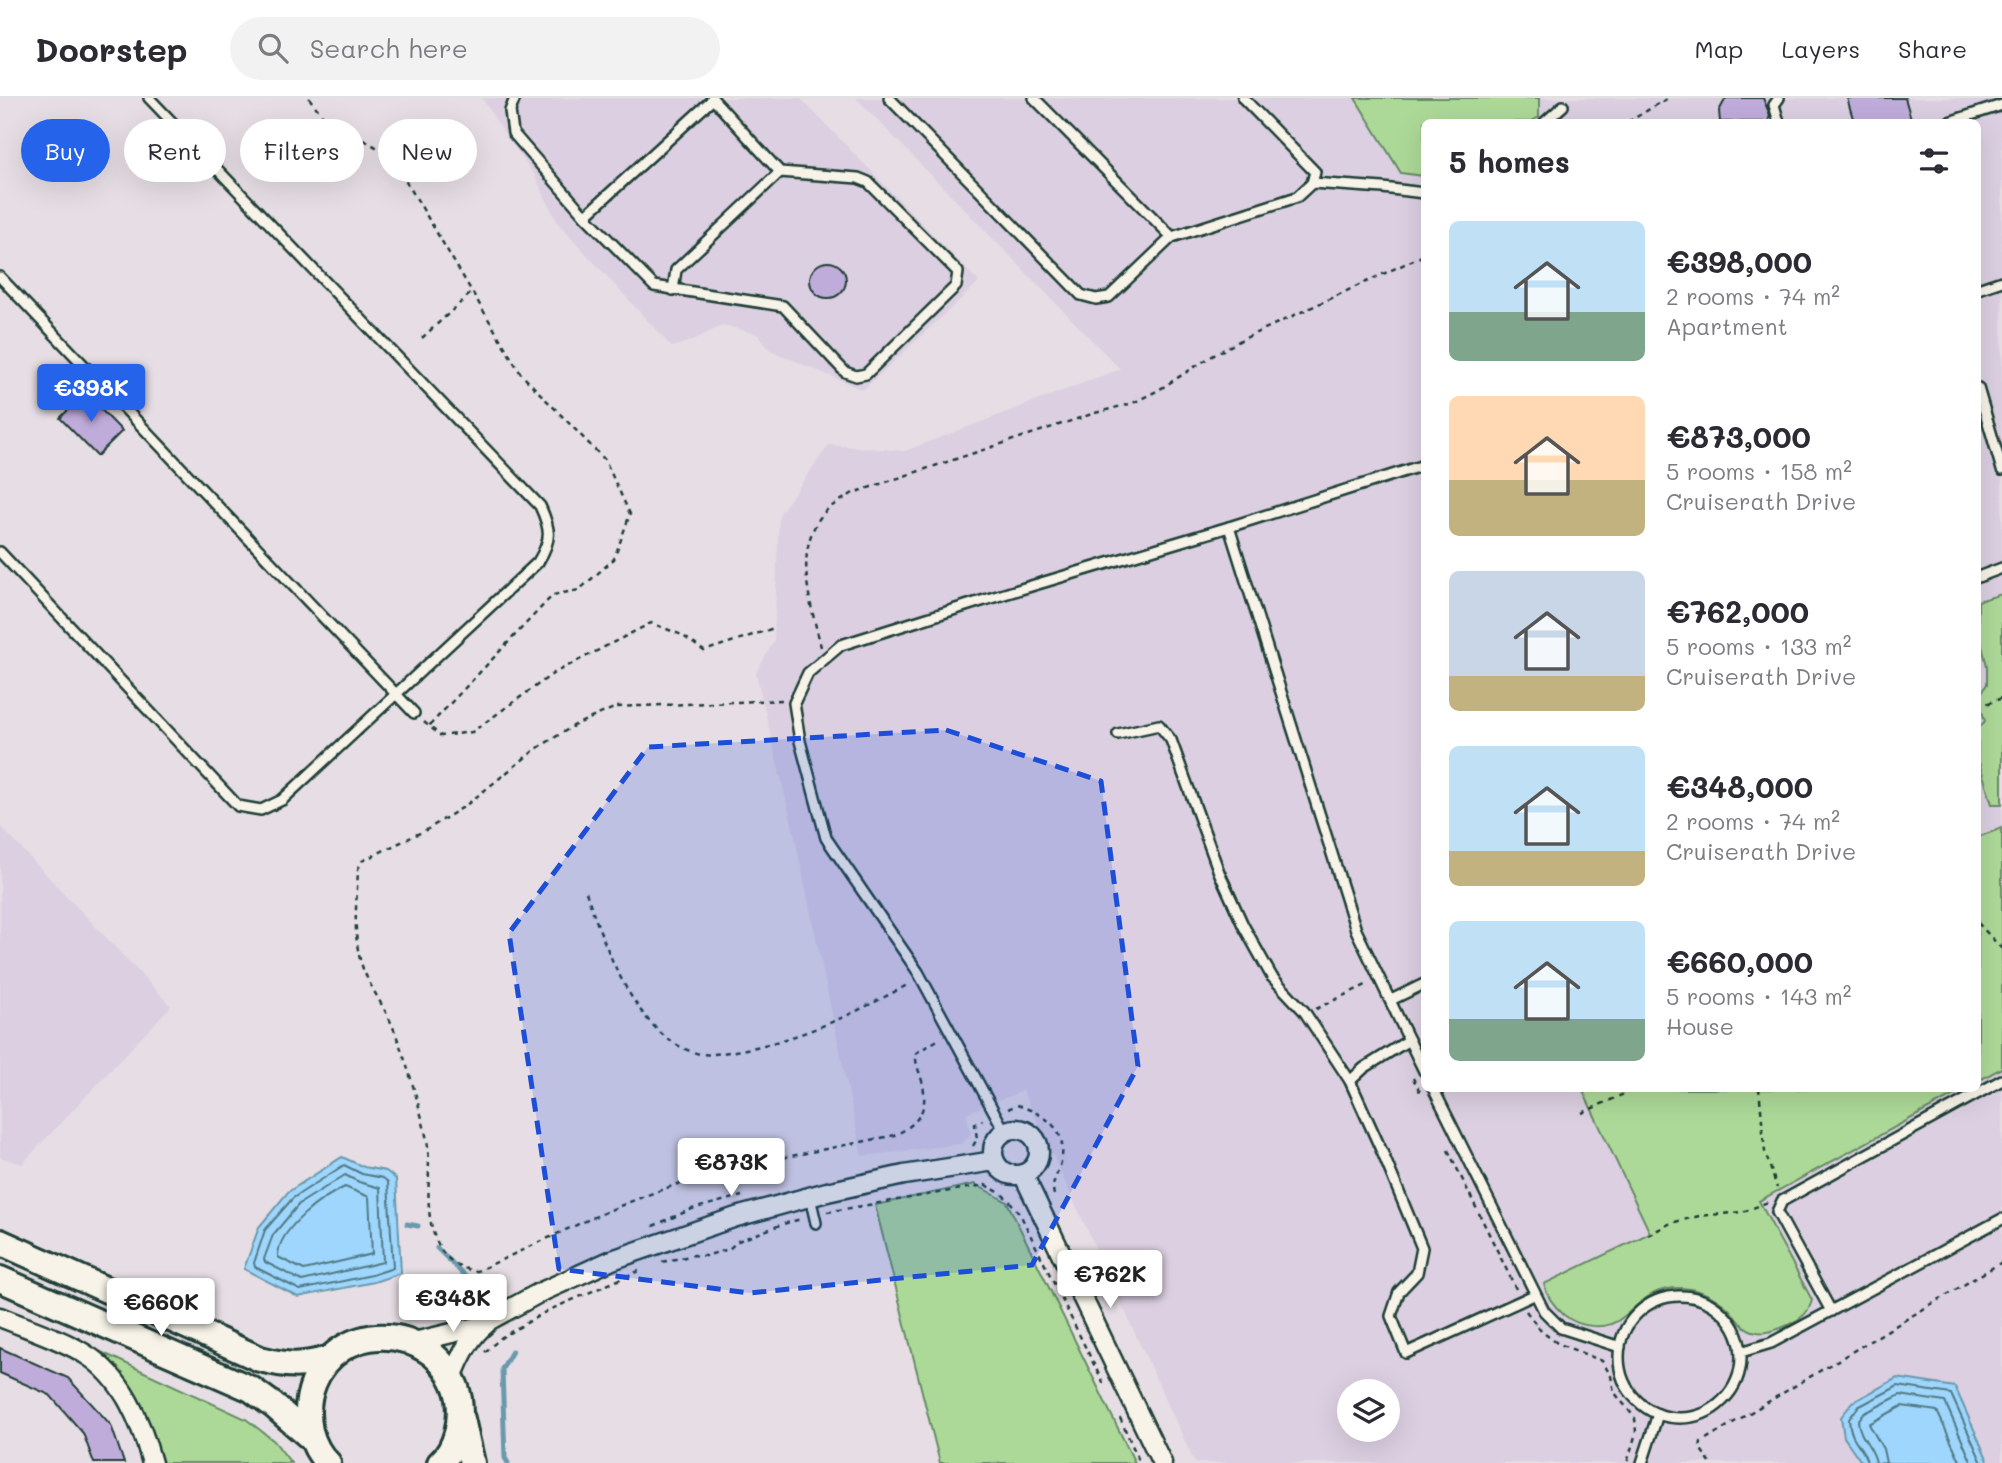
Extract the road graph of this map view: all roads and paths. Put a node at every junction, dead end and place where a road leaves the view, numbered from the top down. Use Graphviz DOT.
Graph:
graph roads {
  1 [pos="149,98"];
  2 [pos="309,98"];
  3 [pos="514,98"];
  4 [pos="889,98"];
  5 [pos="1034,98"];
  6 [pos="1243,98"];
  7 [pos="1668,98"];
  8 [pos="1779,98"];
  9 [pos="713,99"];
  10 [pos="2002,105"];
  11 [pos="1563,106"];
  12 [pos="1548,119"];
  13 [pos="1633,119"];
  14 [pos="1778,119"];
  15 [pos="1958,119"];
  16 [pos="780,172"];
  17 [pos="1312,183"];
  18 [pos="1421,194"];
  19 [pos="585,216"];
  20 [pos="1172,237"];
  21 [pos="1421,256"];
  22 [pos="0,277"];
  23 [pos="2002,281"];
  24 [pos="1981,288"];
  25 [pos="673,290"];
  26 [pos="471,293"];
  27 [pos="422,338"];
  28 [pos="1981,398"];
  29 [pos="1421,466"];
  30 [pos="2002,470"];
  31 [pos="1229,527"];
  32 [pos="0,552"];
  33 [pos="2002,568"];
  34 [pos="1981,576"];
  35 [pos="774,628"];
  36 [pos="824,660"];
  37 [pos="396,695"];
  38 [pos="2002,698"];
  39 [pos="796,699"];
  40 [pos="1981,706"];
  41 [pos="414,713"];
  42 [pos="429,726"];
  43 [pos="1118,734"];
  44 [pos="586,892"];
  45 [pos="1981,926"];
  46 [pos="2002,949"];
  47 [pos="921,978"];
  48 [pos="1367,984"];
  49 [pos="1421,985"];
  50 [pos="1391,1000"];
  51 [pos="1306,1014"];
  52 [pos="950,1032"];
  53 [pos="1409,1040"];
  54 [pos="1421,1065"];
  55 [pos="2002,1080"];
  56 [pos="1350,1081"];
  57 [pos="1435,1092"];
  58 [pos="1628,1092"];
  59 [pos="1759,1092"];
  60 [pos="1980,1092"];
  61 [pos="1981,1092"];
  62 [pos="1017,1105"];
  63 [pos="1582,1113"];
  64 [pos="1005,1132"];
  65 [pos="995,1161"];
  66 [pos="1023,1174"];
  67 [pos="810,1196"];
  68 [pos="1782,1201"];
  69 [pos="1056,1202"];
  70 [pos="828,1212"];
  71 [pos="802,1219"];
  72 [pos="2002,1219"];
  73 [pos="816,1223"];
  74 [pos="0,1241"];
  75 [pos="2002,1262"];
  76 [pos="0,1279"];
  77 [pos="1534,1295"];
  78 [pos="479,1304"];
  79 [pos="468,1311"];
  80 [pos="1831,1311"];
  81 [pos="0,1317"];
  82 [pos="494,1318"];
  83 [pos="414,1342"];
  84 [pos="1620,1348"];
  85 [pos="1741,1352"];
  86 [pos="482,1355"];
  87 [pos="328,1359"];
  88 [pos="452,1378"];
  89 [pos="1108,1394"];
  90 [pos="460,1411"];
  91 [pos="1658,1414"];
  92 [pos="1120,1419"];
  93 [pos="322,1456"];
  94 [pos="152,1463"];
  95 [pos="440,1463"];
  96 [pos="472,1463"];
  97 [pos="1140,1463"];
  98 [pos="1162,1463"];
  99 [pos="1642,1463"];
  100 [pos="1710,1463"];
  1 -- 37 [label="lane"];
  2 -- 26 [label="path"];
  3 -- 19 [label="lane"];
  4 -- 20 [label="lane"];
  5 -- 20 [label="lane"];
  6 -- 17 [label="lane"];
  7 -- 13 [label="path"];
  8 -- 14 [label="lane"];
  9 -- 16 [label="lane"];
  9 -- 19 [label="lane"];
  10 -- 15 [label="lane"];
  11 -- 12 [label="lane"];
  16 -- 25 [label="lane"];
  16 -- 25 [label="lane"];
  17 -- 18 [label="lane"];
  17 -- 20 [label="lane"];
  19 -- 25 [label="lane"];
  21 -- 36 [label="path"];
  22 -- 37 [label="lane"];
  23 -- 24 [label="lane"];
  26 -- 27 [label="path"];
  26 -- 42 [label="path"];
  28 -- 30 [label="lane"];
  29 -- 31 [label="lane"];
  31 -- 36 [label="lane"];
  31 -- 50 [label="lane"];
  32 -- 37 [label="lane"];
  33 -- 34 [label="lane"];
  35 -- 42 [label="path"];
  36 -- 39 [label="lane"];
  37 -- 41 [label="lane"];
  38 -- 40 [label="path"];
  39 -- 47 [label="lane"];
  39 -- 52 [label="path"];
  41 -- 42 [label="path"];
  43 -- 51 [label="lane"];
  44 -- 47 [label="path"];
  45 -- 46 [label="path"];
  47 -- 52 [label="lane"];
  48 -- 51 [label="path"];
  49 -- 50 [label="lane"];
  50 -- 53 [label="lane"];
  51 -- 56 [label="lane"];
  52 -- 64 [label="lane"];
  53 -- 54 [label="lane"];
  53 -- 56 [label="lane"];
  55 -- 61 [label="lane"];
  56 -- 77 [label="lane"];
  57 -- 77 [label="lane"];
  58 -- 63 [label="path"];
  59 -- 68 [label="path"];
  60 -- 68 [label="lane"];
  62 -- 69 [label="path"];
  64 -- 65 [label="street"];
  64 -- 66 [label="street"];
  65 -- 66 [label="street"];
  65 -- 67 [label="street"];
  66 -- 98 [label="street"];
  67 -- 73 [label="lane"];
  67 -- 82 [label="street"];
  68 -- 80 [label="lane"];
  70 -- 89 [label="path"];
  71 -- 86 [label="path"];
  72 -- 80 [label="lane"];
  74 -- 87 [label="street"];
  75 -- 100 [label="path"];
  76 -- 93 [label="street"];
  77 -- 84 [label="lane"];
  78 -- 79 [label="path"];
  80 -- 85 [label="lane"];
  81 -- 94 [label="street"];
  82 -- 83 [label="street"];
  82 -- 88 [label="street"];
  83 -- 87 [label="street"];
  83 -- 88 [label="street"];
  84 -- 85 [label="lane"];
  84 -- 91 [label="lane"];
  85 -- 91 [label="lane"];
  87 -- 93 [label="street"];
  88 -- 90 [label="street"];
  90 -- 95 [label="street"];
  90 -- 96 [label="street"];
  91 -- 99 [label="lane"];
  92 -- 97 [label="path"];
}
